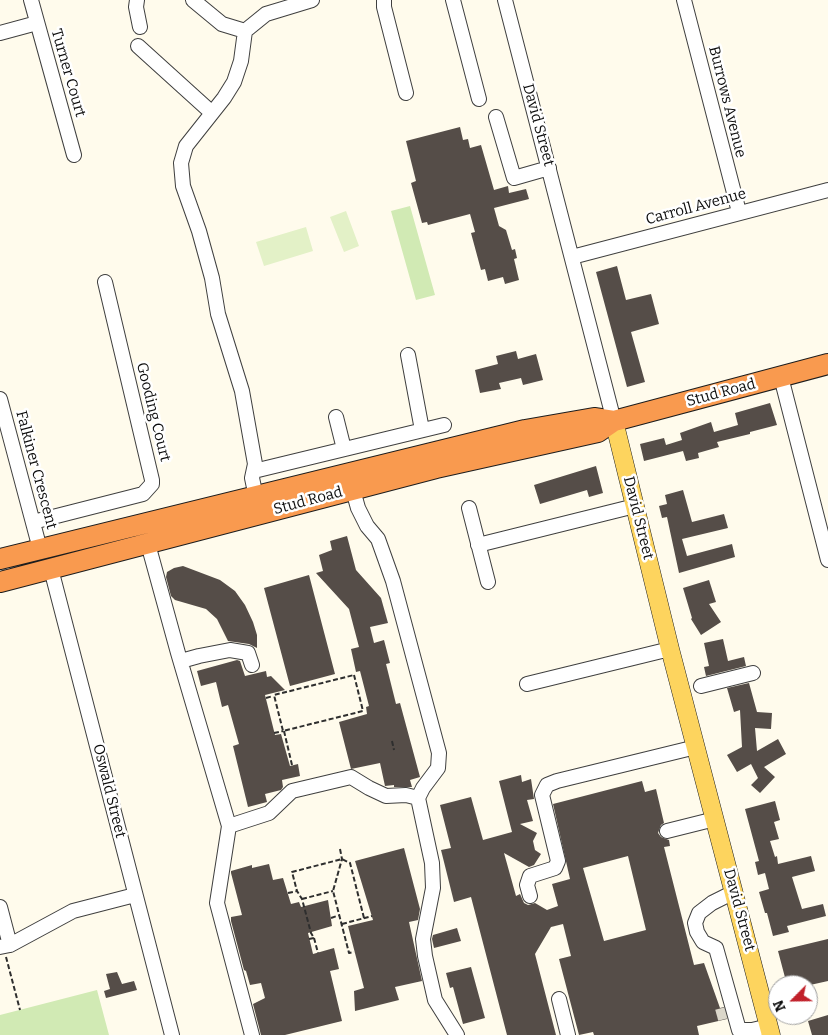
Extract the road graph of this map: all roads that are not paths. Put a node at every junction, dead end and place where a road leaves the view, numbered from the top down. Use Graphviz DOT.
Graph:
graph roads {
  1 [pos="31,0"];
  2 [pos="137,0"];
  3 [pos="193,0"];
  4 [pos="308,0"];
  5 [pos="384,0"];
  6 [pos="453,0"];
  7 [pos="505,0"];
  8 [pos="684,0"];
  9 [pos="37,23"];
  10 [pos="140,26"];
  11 [pos="245,31"];
  12 [pos="0,33"];
  13 [pos="138,46"];
  14 [pos="406,93"];
  15 [pos="479,99"];
  16 [pos="212,112"];
  17 [pos="496,117"];
  18 [pos="74,155"];
  19 [pos="549,168"];
  20 [pos="828,190"];
  21 [pos="738,212"];
  22 [pos="572,257"];
  23 [pos="105,282"];
  24 [pos="408,355"];
  25 [pos="828,364"];
  26 [pos="781,377"];
  27 [pos="0,399"];
  28 [pos="336,418"];
  29 [pos="614,421"];
  30 [pos="444,425"];
  31 [pos="422,430"];
  32 [pos="344,449"];
  33 [pos="254,471"];
  34 [pos="353,489"];
  35 [pos="262,495"];
  36 [pos="634,506"];
  37 [pos="469,508"];
  38 [pos="33,522"];
  39 [pos="148,544"];
  40 [pos="478,545"];
  41 [pos="40,549"];
  42 [pos="0,559"];
  43 [pos="828,560"];
  44 [pos="51,569"];
  45 [pos="0,582"];
  46 [pos="488,582"];
  47 [pos="670,649"];
  48 [pos="181,661"];
  49 [pos="252,666"];
  50 [pos="753,673"];
  51 [pos="527,684"];
  52 [pos="701,686"];
  53 [pos="696,747"];
  54 [pos="418,798"];
  55 [pos="715,819"];
  56 [pos="229,826"];
  57 [pos="666,831"];
  58 [pos="734,892"];
  59 [pos="135,895"];
  60 [pos="530,896"];
  61 [pos="0,908"];
  62 [pos="5,950"];
  63 [pos="559,999"];
  64 [pos="725,1008"];
  65 [pos="739,1030"];
  66 [pos="770,1030"];
  67 [pos="172,1035"];
  68 [pos="252,1035"];
  69 [pos="457,1035"];
  70 [pos="568,1035"];
  1 -- 9 [label="street, Turner Court"];
  2 -- 10 [label="street"];
  3 -- 11 [label="street"];
  4 -- 11 [label="street"];
  5 -- 14 [label="street"];
  6 -- 15 [label="street"];
  7 -- 19 [label="street, David Street"];
  8 -- 21 [label="street, Burrows Avenue"];
  9 -- 12 [label="street"];
  9 -- 18 [label="street, Turner Court"];
  11 -- 16 [label="street"];
  13 -- 16 [label="street"];
  16 -- 33 [label="street"];
  17 -- 19 [label="street"];
  19 -- 22 [label="street, David Street"];
  20 -- 21 [label="street, Carroll Avenue"];
  21 -- 22 [label="street, Carroll Avenue"];
  22 -- 29 [label="street, David Street"];
  23 -- 38 [label="street, Gooding Court"];
  24 -- 31 [label="street"];
  25 -- 26 [label="highway, Stud Road"];
  26 -- 29 [label="highway, Stud Road"];
  26 -- 43 [label="street"];
  27 -- 38 [label="street, Falkiner Crescent"];
  28 -- 32 [label="street"];
  29 -- 34 [label="highway, Stud Road"];
  29 -- 35 [label="highway, Stud Road"];
  29 -- 36 [label="main road, David Street"];
  30 -- 31 [label="street"];
  31 -- 32 [label="street"];
  32 -- 33 [label="street"];
  33 -- 35 [label="street"];
  34 -- 35 [label="street"];
  34 -- 39 [label="highway, Stud Road"];
  34 -- 54 [label="street"];
  35 -- 41 [label="highway, Stud Road"];
  36 -- 40 [label="street"];
  36 -- 47 [label="main road, David Street"];
  37 -- 40 [label="street"];
  38 -- 41 [label="street, Falkiner Crescent"];
  39 -- 44 [label="highway, Stud Road"];
  39 -- 48 [label="street"];
  40 -- 46 [label="street"];
  41 -- 42 [label="highway, Stud Road"];
  41 -- 44 [label="highway, Oswald Street"];
  44 -- 45 [label="highway, Stud Road"];
  44 -- 59 [label="street, Oswald Street"];
  47 -- 51 [label="street"];
  47 -- 53 [label="main road, David Street"];
  48 -- 49 [label="street"];
  48 -- 56 [label="street"];
  50 -- 52 [label="street"];
  53 -- 55 [label="main road, David Street"];
  53 -- 60 [label="street"];
  54 -- 56 [label="street"];
  54 -- 69 [label="street"];
  55 -- 57 [label="street"];
  55 -- 58 [label="main road, David Street"];
  56 -- 68 [label="street"];
  58 -- 64 [label="street"];
  58 -- 66 [label="main road, David Street"];
  59 -- 62 [label="street"];
  59 -- 67 [label="street, Oswald Street"];
  61 -- 62 [label="street"];
  63 -- 70 [label="street"];
  64 -- 65 [label="street"];
  64 -- 65 [label="street"];
  65 -- 66 [label="street"];
}
